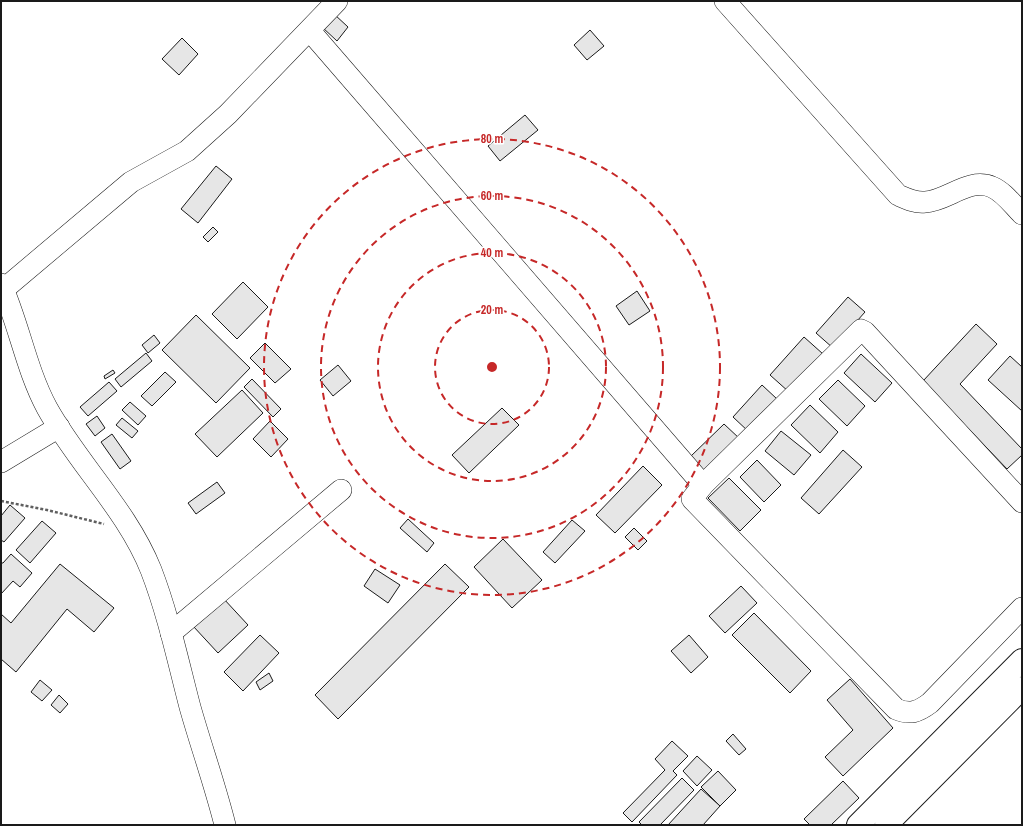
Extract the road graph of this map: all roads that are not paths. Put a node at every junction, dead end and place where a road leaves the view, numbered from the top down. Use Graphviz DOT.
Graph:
graph roads {
  1 [pos="337,1"];
  2 [pos="725,1"];
  3 [pos="310,31"];
  4 [pos="1022,214"];
  5 [pos="2,287"];
  6 [pos="59,427"];
  7 [pos="1,462"];
  8 [pos="702,485"];
  9 [pos="341,490"];
  10 [pos="1022,502"];
  11 [pos="1022,608"];
  12 [pos="171,633"];
  13 [pos="1022,660"];
  14 [pos="1022,688"];
  15 [pos="225,825"];
  16 [pos="858,825"];
  17 [pos="886,825"];
  1 -- 3 [label="street"];
  2 -- 4 [label="street"];
  3 -- 5 [label="street"];
  3 -- 8 [label="street"];
  5 -- 6 [label="street"];
  6 -- 7 [label="street"];
  6 -- 12 [label="street"];
  8 -- 10 [label="street"];
  8 -- 11 [label="street"];
  9 -- 12 [label="street"];
  12 -- 15 [label="street"];
  13 -- 16 [label="main road"];
  14 -- 17 [label="main road"];
}
